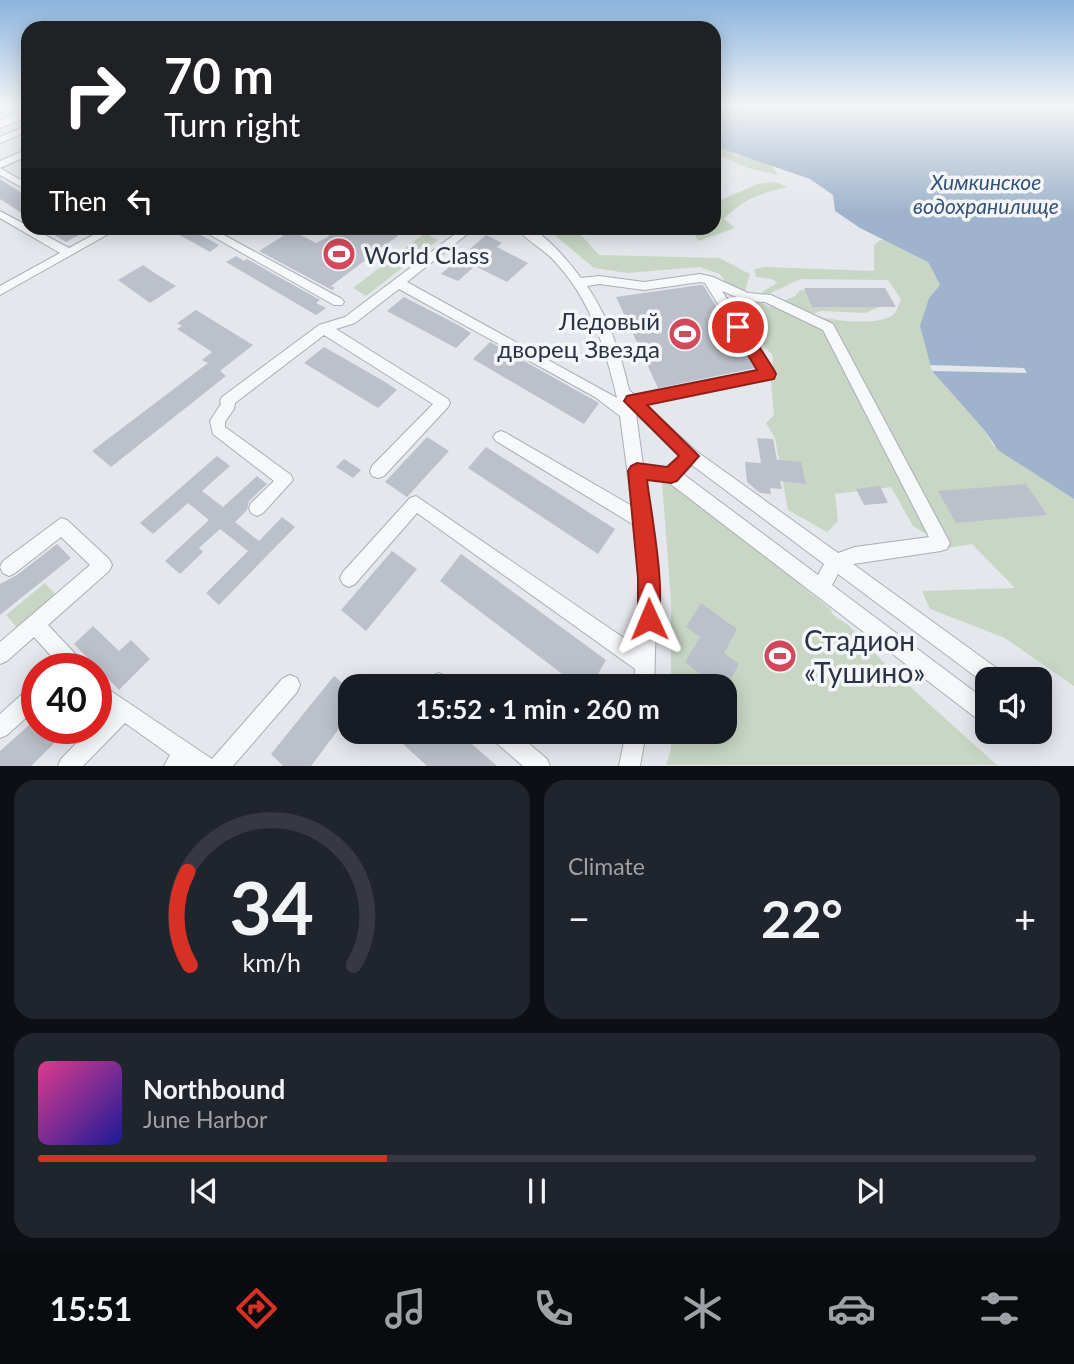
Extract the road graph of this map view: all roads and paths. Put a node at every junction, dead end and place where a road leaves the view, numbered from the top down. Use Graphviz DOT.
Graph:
graph roads {
  1 [pos="0,149"];
  2 [pos="21,155"];
  3 [pos="15,158"];
  4 [pos="0,165"];
  5 [pos="0,172"];
  6 [pos="21,184"];
  7 [pos="0,214"];
  8 [pos="21,226"];
  9 [pos="37,235"];
  10 [pos="95,235"];
  11 [pos="217,235"];
  12 [pos="459,235"];
  13 [pos="531,235"];
  14 [pos="68,253"];
  15 [pos="709,280"];
  16 [pos="398,283"];
  17 [pos="579,283"];
  18 [pos="0,291"];
  19 [pos="338,302"];
  20 [pos="324,328"];
  21 [pos="629,402"];
  22 [pos="501,437"];
  23 [pos="691,456"];
  24 [pos="377,471"];
  25 [pos="637,471"];
  26 [pos="671,475"];
  27 [pos="257,509"];
  28 [pos="642,521"];
  29 [pos="835,563"];
  30 [pos="9,567"];
  31 [pos="349,578"];
  32 [pos="821,586"];
  33 [pos="35,624"];
  34 [pos="0,653"];
  35 [pos="59,653"];
  36 [pos="645,664"];
  37 [pos="978,667"];
  38 [pos="645,674"];
  39 [pos="290,685"];
  40 [pos="112,702"];
  41 [pos="975,706"];
  42 [pos="21,709"];
  43 [pos="124,710"];
  44 [pos="0,728"];
  45 [pos="514,744"];
  46 [pos="633,744"];
  47 [pos="180,759"];
  48 [pos="68,765"];
  49 [pos="204,765"];
  50 [pos="219,765"];
  51 [pos="540,765"];
  52 [pos="629,765"];
  1 -- 3 [label="street"];
  2 -- 3 [label="street"];
  3 -- 4 [label="street"];
  5 -- 6 [label="street"];
  7 -- 8 [label="street"];
  9 -- 14 [label="street"];
  10 -- 14 [label="street"];
  11 -- 19 [label="street"];
  12 -- 16 [label="street"];
  13 -- 17 [label="street"];
  14 -- 18 [label="street"];
  15 -- 17 [label="street"];
  15 -- 21 [label="street"];
  15 -- 29 [label="street"];
  16 -- 20 [label="street"];
  16 -- 21 [label="street"];
  17 -- 21 [label="street"];
  20 -- 24 [label="street"];
  20 -- 27 [label="street"];
  21 -- 23 [label="street"];
  21 -- 25 [label="street"];
  22 -- 28 [label="street"];
  23 -- 26 [label="street"];
  23 -- 29 [label="street"];
  25 -- 26 [label="street"];
  25 -- 28 [label="street"];
  26 -- 32 [label="street"];
  28 -- 36 [label="street"];
  29 -- 32 [label="street"];
  29 -- 37 [label="street"];
  30 -- 33 [label="street"];
  31 -- 36 [label="street"];
  32 -- 41 [label="street"];
  33 -- 34 [label="street"];
  33 -- 35 [label="street"];
  36 -- 38 [label="street"];
  39 -- 50 [label="street"];
  40 -- 43 [label="street"];
  42 -- 44 [label="street"];
  43 -- 47 [label="street"];
  43 -- 48 [label="street"];
  45 -- 51 [label="street"];
  46 -- 52 [label="street"];
  47 -- 49 [label="street"];
}
